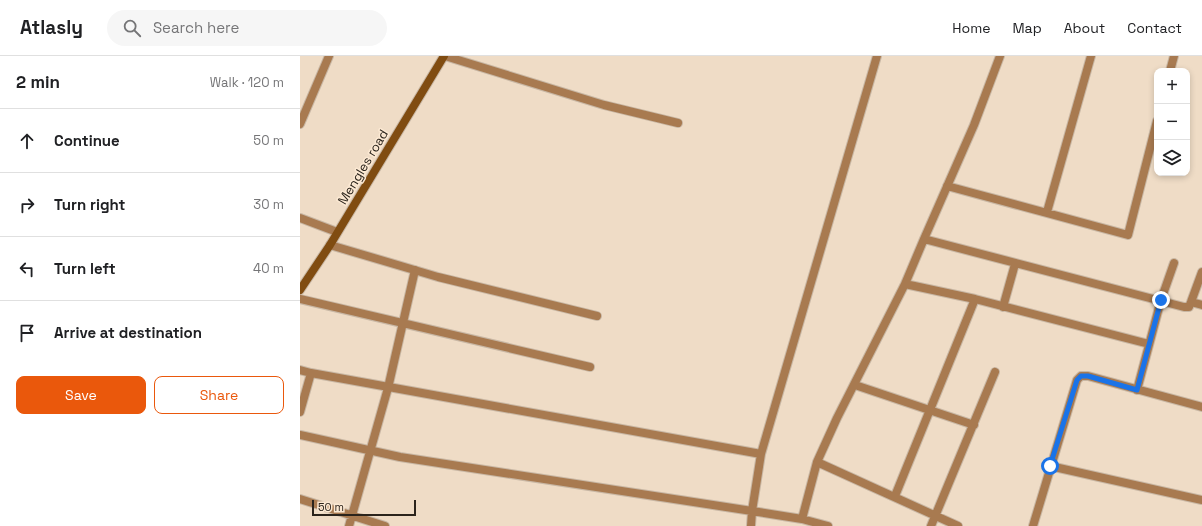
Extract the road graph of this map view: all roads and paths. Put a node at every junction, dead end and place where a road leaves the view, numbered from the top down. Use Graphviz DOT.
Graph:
graph roads {
  1 [pos="329,56"];
  2 [pos="445,56"];
  3 [pos="877,56"];
  4 [pos="1000,56"];
  5 [pos="1091,56"];
  6 [pos="1174,56"];
  7 [pos="1171,68"];
  8 [pos="678,123"];
  9 [pos="300,124"];
  10 [pos="1154,133"];
  11 [pos="947,186"];
  12 [pos="1047,212"];
  13 [pos="300,218"];
  14 [pos="337,232"];
  15 [pos="924,239"];
  16 [pos="330,245"];
  17 [pos="1174,263"];
  18 [pos="1015,264"];
  19 [pos="415,270"];
  20 [pos="1202,272"];
  21 [pos="905,284"];
  22 [pos="300,290"];
  23 [pos="300,299"];
  24 [pos="975,299"];
  25 [pos="1161,300"];
  26 [pos="1191,302"];
  27 [pos="1202,305"];
  28 [pos="1003,307"];
  29 [pos="597,316"];
  30 [pos="404,324"];
  31 [pos="1149,344"];
  32 [pos="590,367"];
  33 [pos="300,370"];
  34 [pos="995,372"];
  35 [pos="310,373"];
  36 [pos="854,385"];
  37 [pos="388,388"];
  38 [pos="1137,390"];
  39 [pos="1202,407"];
  40 [pos="931,410"];
  41 [pos="300,412"];
  42 [pos="974,425"];
  43 [pos="300,435"];
  44 [pos="370,449"];
  45 [pos="761,454"];
  46 [pos="817,462"];
  47 [pos="1050,466"];
  48 [pos="895,496"];
  49 [pos="300,499"];
  50 [pos="1202,500"];
  51 [pos="752,510"];
  52 [pos="936,515"];
  53 [pos="351,516"];
  54 [pos="802,519"];
  55 [pos="348,526"];
  56 [pos="385,526"];
  57 [pos="751,526"];
  58 [pos="828,526"];
  59 [pos="931,526"];
  60 [pos="958,526"];
  61 [pos="1033,526"];
  1 -- 9 [label="street"];
  2 -- 8 [label="street"];
  2 -- 14 [label="main road, Mengles road"];
  3 -- 45 [label="street"];
  4 -- 11 [label="street"];
  5 -- 12 [label="street"];
  6 -- 7 [label="street"];
  10 -- 12 [label="street"];
  11 -- 12 [label="street"];
  11 -- 15 [label="street"];
  13 -- 14 [label="street"];
  14 -- 16 [label="main road, Mengles road"];
  15 -- 18 [label="street"];
  15 -- 21 [label="street"];
  16 -- 19 [label="street"];
  16 -- 22 [label="main road, Mengles road"];
  17 -- 25 [label="street"];
  18 -- 25 [label="street"];
  18 -- 28 [label="street"];
  19 -- 29 [label="street"];
  19 -- 30 [label="street"];
  20 -- 26 [label="street"];
  21 -- 24 [label="street"];
  21 -- 36 [label="street"];
  23 -- 30 [label="street"];
  24 -- 28 [label="street"];
  24 -- 40 [label="street"];
  25 -- 26 [label="street"];
  25 -- 31 [label="street"];
  26 -- 27 [label="street"];
  28 -- 31 [label="street"];
  30 -- 32 [label="street"];
  30 -- 37 [label="street"];
  31 -- 38 [label="street"];
  33 -- 35 [label="street"];
  34 -- 42 [label="street"];
  35 -- 37 [label="street"];
  35 -- 41 [label="street"];
  36 -- 40 [label="street"];
  36 -- 46 [label="street"];
  37 -- 44 [label="street"];
  37 -- 45 [label="street"];
  38 -- 39 [label="street"];
  38 -- 47 [label="street"];
  40 -- 42 [label="street"];
  40 -- 48 [label="street"];
  42 -- 52 [label="street"];
  43 -- 44 [label="street"];
  44 -- 51 [label="street"];
  44 -- 53 [label="street"];
  45 -- 51 [label="street"];
  46 -- 48 [label="street"];
  46 -- 54 [label="street"];
  47 -- 50 [label="street"];
  47 -- 61 [label="street"];
  48 -- 52 [label="street"];
  49 -- 53 [label="street"];
  51 -- 54 [label="street"];
  51 -- 57 [label="street"];
  52 -- 59 [label="street"];
  52 -- 60 [label="street"];
  53 -- 55 [label="street"];
  53 -- 56 [label="street"];
  54 -- 58 [label="street"];
}
